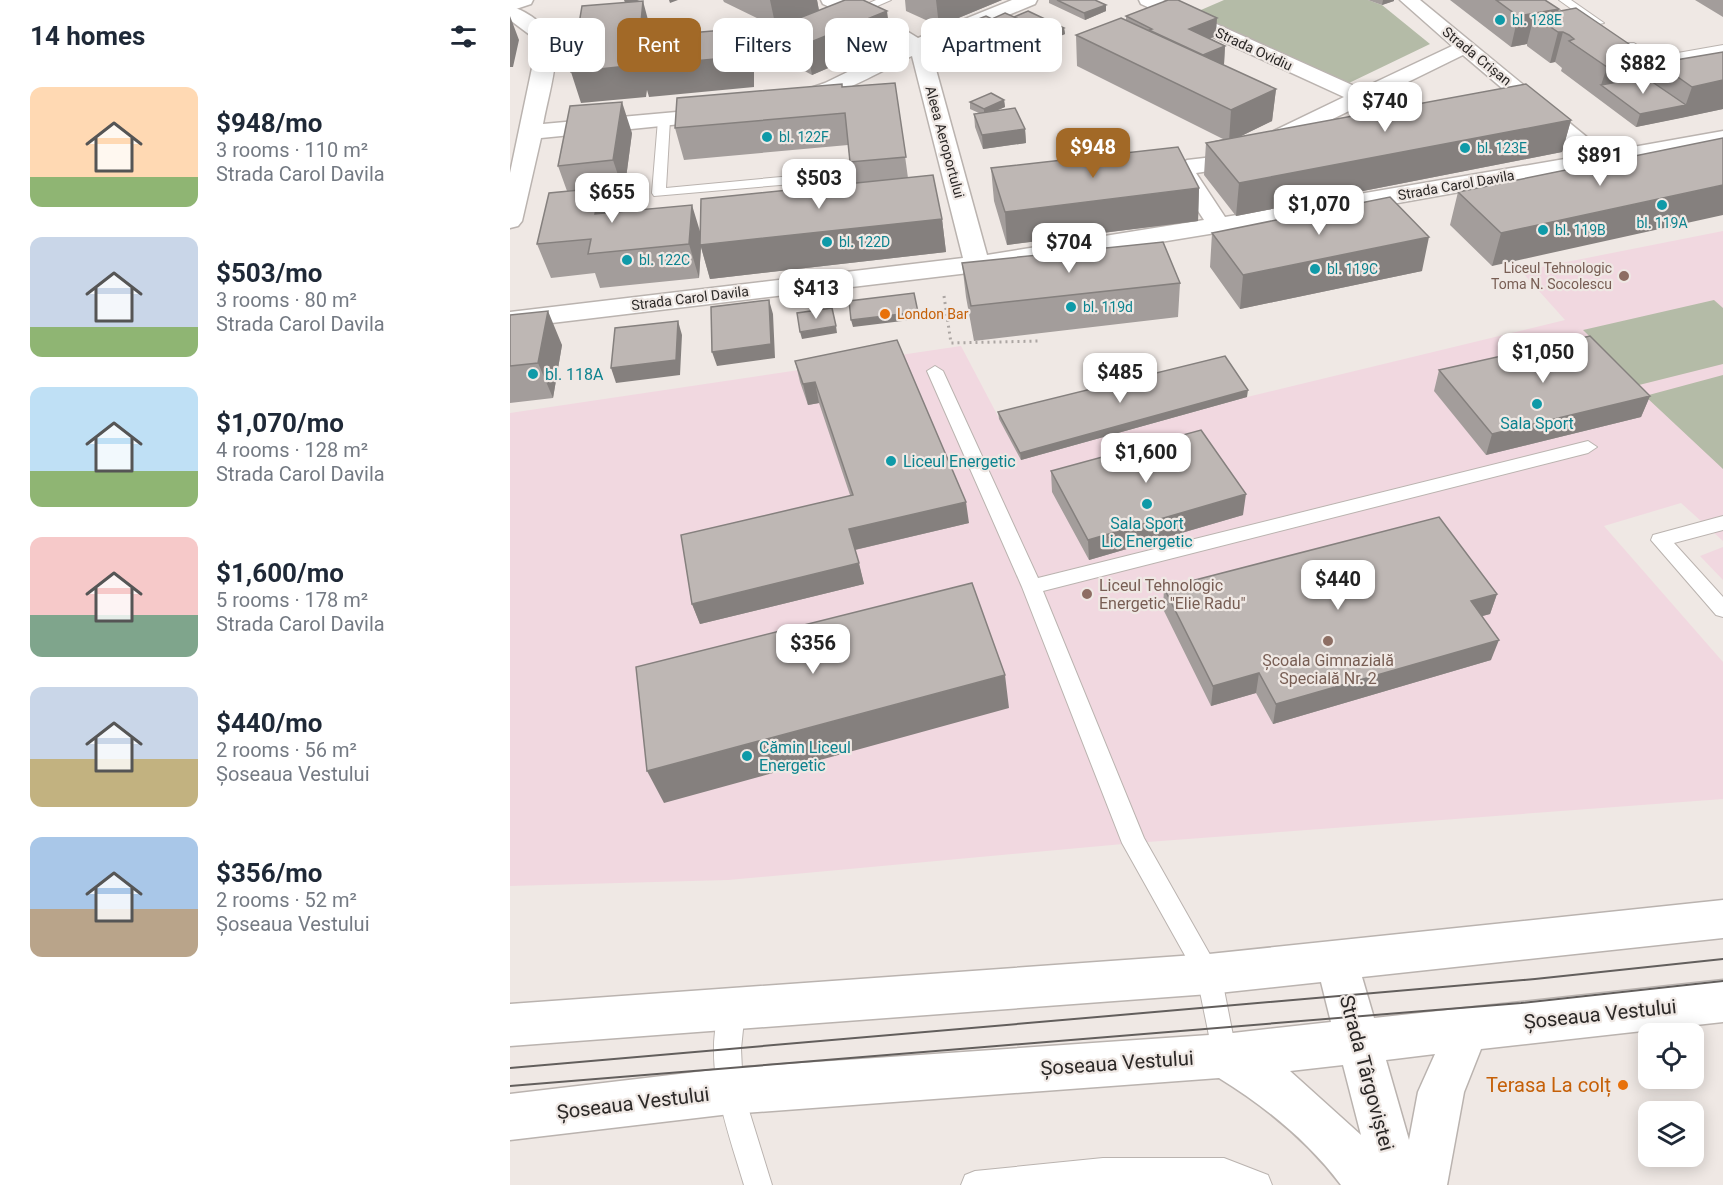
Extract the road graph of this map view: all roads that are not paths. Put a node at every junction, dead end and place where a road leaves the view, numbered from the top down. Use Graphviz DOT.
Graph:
graph roads {
  1 [pos="525,0"];
  2 [pos="830,0"];
  3 [pos="886,0"];
  4 [pos="1028,0"];
  5 [pos="1148,0"];
  6 [pos="1409,0"];
  7 [pos="1564,0"];
  8 [pos="510,4"];
  9 [pos="510,12"];
  10 [pos="855,12"];
  11 [pos="1604,27"];
  12 [pos="1623,41"];
  13 [pos="917,46"];
  14 [pos="1465,46"];
  15 [pos="1723,49"];
  16 [pos="1361,98"];
  17 [pos="772,106"];
  18 [pos="739,112"];
  19 [pos="664,120"];
  20 [pos="531,132"];
  21 [pos="1723,138"];
  22 [pos="1600,160"];
  23 [pos="792,180"];
  24 [pos="515,183"];
  25 [pos="510,221"];
  26 [pos="1219,225"];
  27 [pos="976,264"];
  28 [pos="510,320"];
  29 [pos="935,371"];
  30 [pos="1588,447"];
  31 [pos="1723,523"];
  32 [pos="1032,587"];
  33 [pos="1723,610"];
  34 [pos="1723,919"];
  35 [pos="1336,960"];
  36 [pos="1209,974"];
  37 [pos="1723,1001"];
  38 [pos="732,1010"];
  39 [pos="510,1025"];
  40 [pos="1468,1029"];
  41 [pos="1357,1039"];
  42 [pos="1224,1056"];
  43 [pos="730,1091"];
  44 [pos="510,1117"];
  45 [pos="758,1185"];
  46 [pos="975,1185"];
  47 [pos="1258,1185"];
  48 [pos="1371,1185"];
  49 [pos="1398,1185"];
  50 [pos="1423,1185"];
  1 -- 8 [label="street"];
  2 -- 10 [label="street"];
  3 -- 10 [label="lane"];
  4 -- 13 [label="street"];
  5 -- 16 [label="street, Strada Ovidiu"];
  6 -- 14 [label="street, Strada Crișan"];
  7 -- 11 [label="lane"];
  9 -- 20 [label="street"];
  10 -- 13 [label="street"];
  12 -- 15 [label="lane"];
  13 -- 17 [label="street"];
  13 -- 27 [label="street, Aleea Aeroportului"];
  14 -- 16 [label="street"];
  14 -- 22 [label="street, Strada Crișan"];
  16 -- 26 [label="street"];
  18 -- 19 [label="street"];
  19 -- 20 [label="street"];
  19 -- 23 [label="lane"];
  20 -- 24 [label="street"];
  21 -- 22 [label="street, Strada Carol Davila"];
  22 -- 26 [label="street, Strada Carol Davila"];
  24 -- 25 [label="street"];
  26 -- 27 [label="street, Strada Carol Davila"];
  27 -- 28 [label="street, Strada Carol Davila"];
  29 -- 32 [label="lane"];
  30 -- 32 [label="lane"];
  31 -- 33 [label="lane"];
  32 -- 36 [label="lane"];
  34 -- 35 [label="street"];
  35 -- 36 [label="street"];
  35 -- 41 [label="street, Strada Târgoviștei"];
  36 -- 38 [label="street"];
  36 -- 42 [label="lane"];
  37 -- 40 [label="street, Șoseaua Vestului"];
  38 -- 39 [label="street"];
  38 -- 43 [label="lane"];
  40 -- 41 [label="street, Șoseaua Vestului"];
  40 -- 50 [label="street"];
  41 -- 42 [label="street, Șoseaua Vestului"];
  41 -- 49 [label="street, Strada Târgoviștei"];
  42 -- 43 [label="street, Șoseaua Vestului"];
  42 -- 48 [label="street"];
  43 -- 44 [label="street, Șoseaua Vestului"];
  43 -- 45 [label="lane"];
  46 -- 47 [label="lane"];
}
